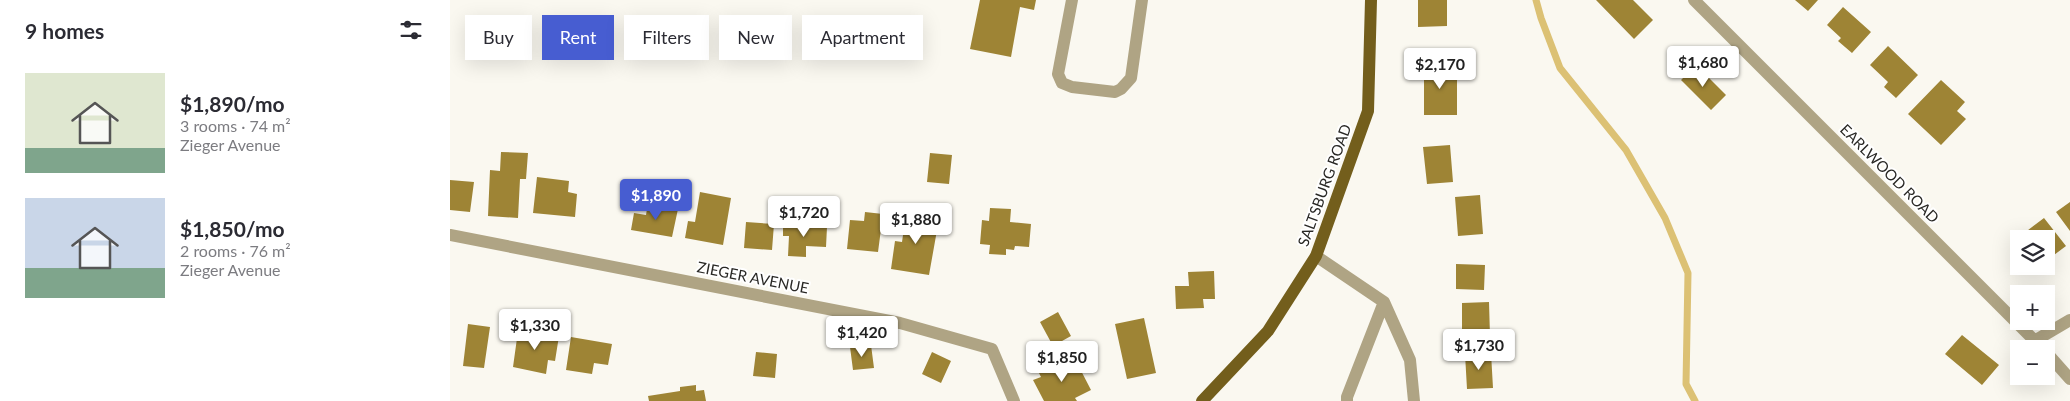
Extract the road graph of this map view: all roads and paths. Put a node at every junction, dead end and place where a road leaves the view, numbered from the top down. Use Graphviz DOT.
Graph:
graph roads {
  1 [pos="1072,0"];
  2 [pos="1142,0"];
  3 [pos="1371,0"];
  4 [pos="1694,0"];
  5 [pos="450,235"];
  6 [pos="1316,256"];
  7 [pos="1384,302"];
  8 [pos="2070,320"];
  9 [pos="2036,340"];
  10 [pos="2045,340"];
  11 [pos="2055,362"];
  12 [pos="2070,379"];
  13 [pos="1345,400"];
  14 [pos="1014,401"];
  15 [pos="1202,401"];
  16 [pos="1414,401"];
  1 -- 2 [label="street"];
  3 -- 6 [label="main road, SALTSBURG ROAD"];
  4 -- 9 [label="street, EARLWOOD ROAD"];
  5 -- 14 [label="street, ZIEGER AVENUE"];
  6 -- 7 [label="street"];
  6 -- 15 [label="main road, SALTSBURG ROAD"];
  7 -- 13 [label="street"];
  7 -- 16 [label="street"];
  8 -- 10 [label="street, EARLWOOD ROAD"];
  11 -- 12 [label="street"];
}
